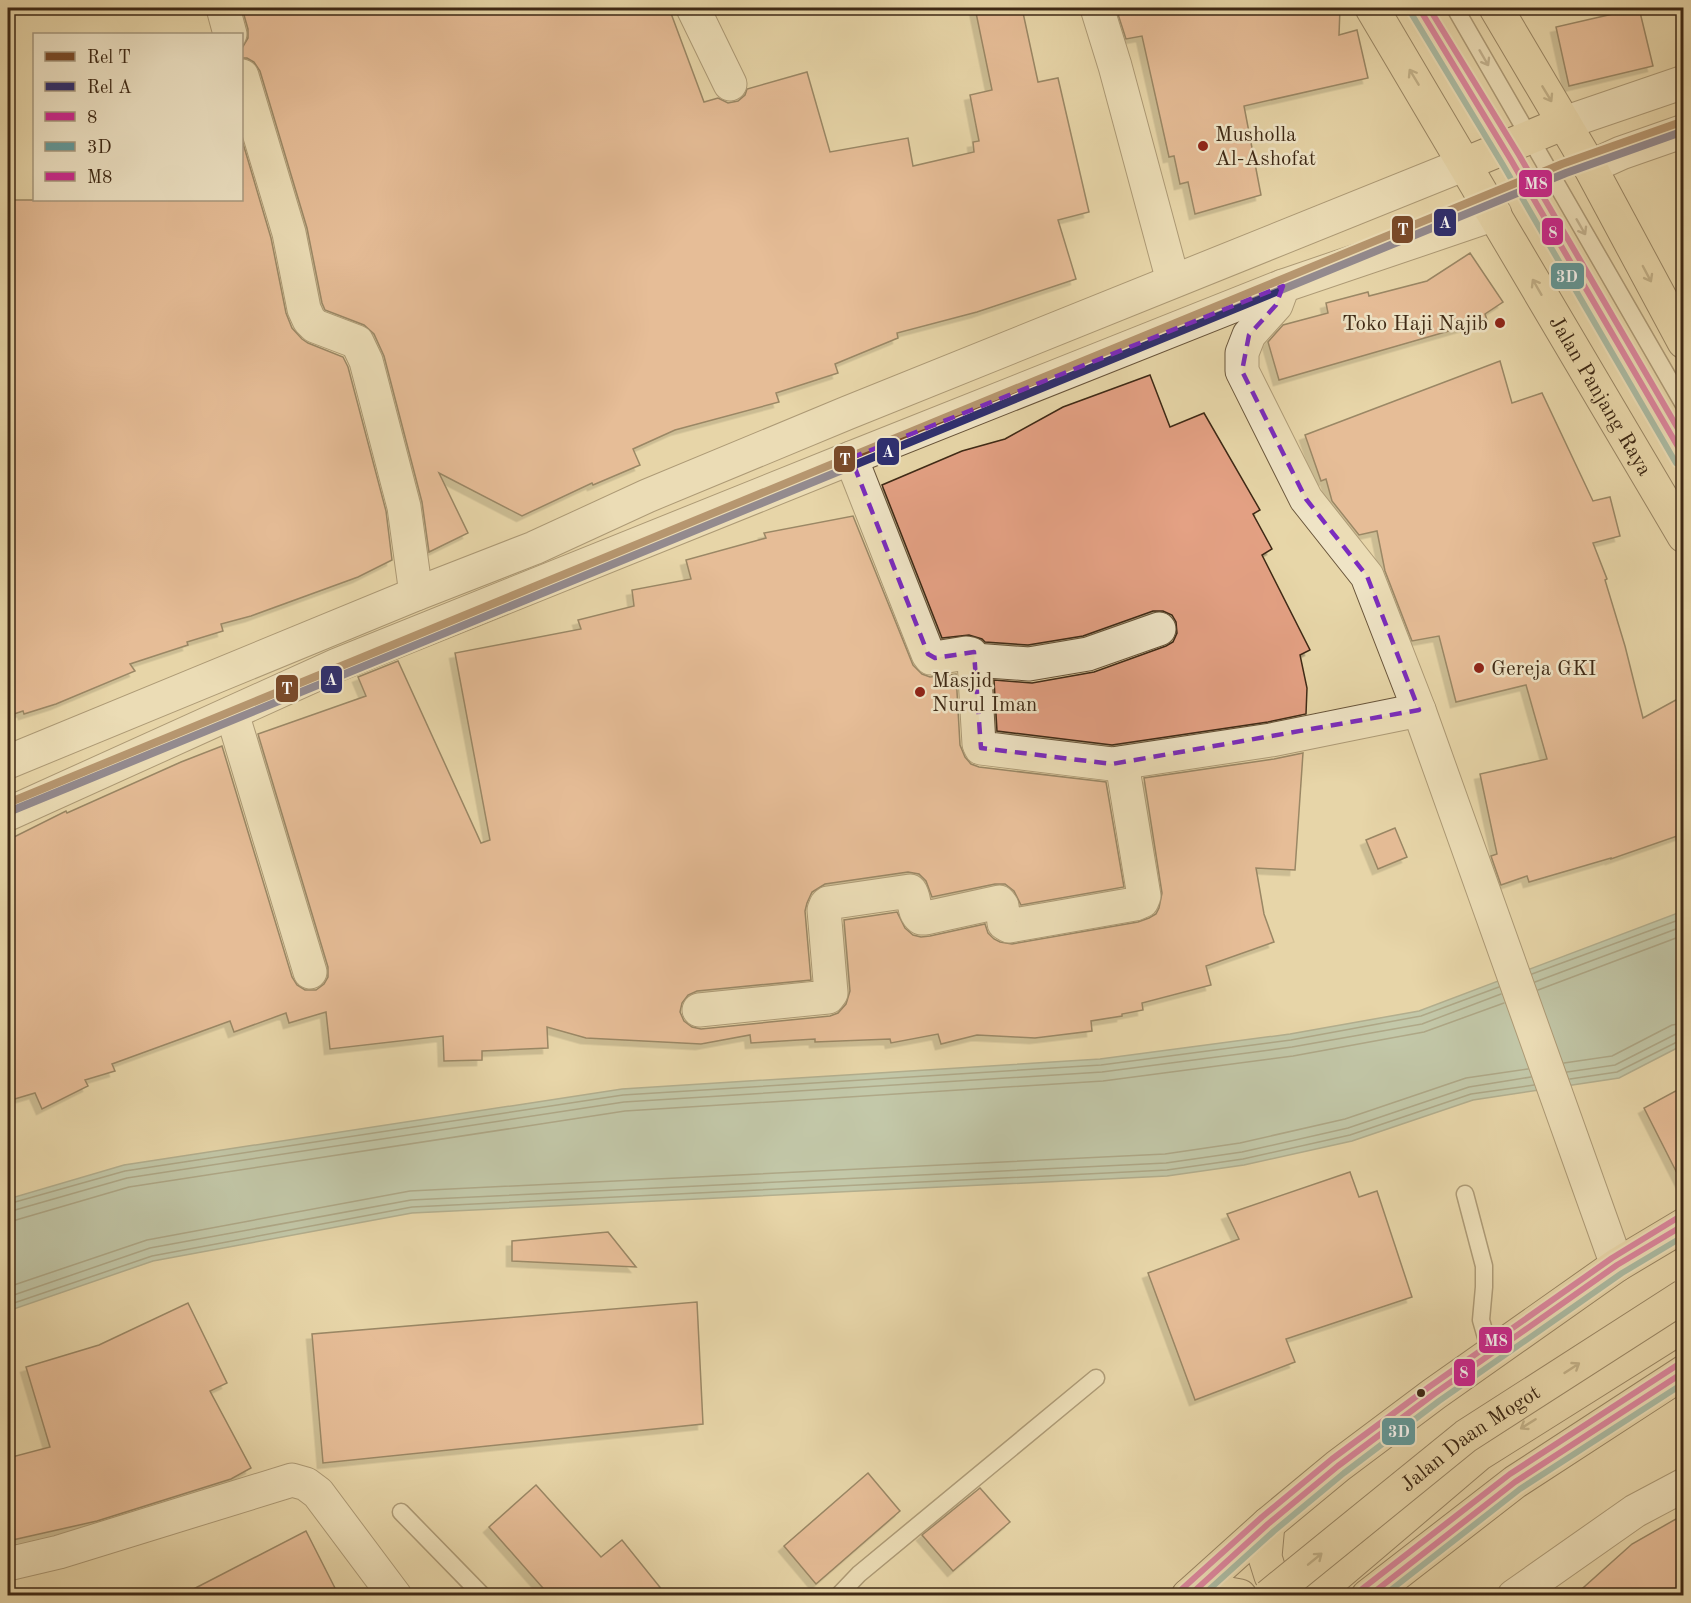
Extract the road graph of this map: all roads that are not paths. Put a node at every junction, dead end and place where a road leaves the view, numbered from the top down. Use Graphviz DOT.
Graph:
graph roads {
  1 [pos="223,8"];
  2 [pos="693,8"];
  3 [pos="1097,8"];
  4 [pos="1372,8"];
  5 [pos="1419,8"];
  6 [pos="1455,8"];
  7 [pos="1496,8"];
  8 [pos="230,33"];
  9 [pos="243,79"];
  10 [pos="1683,82"];
  11 [pos="730,84"];
  12 [pos="1564,123"];
  13 [pos="1683,131"];
  14 [pos="1516,143"];
  15 [pos="1465,164"];
  16 [pos="1590,167"];
  17 [pos="1494,214"];
  18 [pos="1173,281"];
  19 [pos="1282,286"];
  20 [pos="1683,342"];
  21 [pos="1683,405"];
  22 [pos="851,458"];
  23 [pos="1683,458"];
  24 [pos="1683,536"];
  25 [pos="416,594"];
  26 [pos="1159,628"];
  27 [pos="974,660"];
  28 [pos="1419,710"];
  29 [pos="232,713"];
  30 [pos="8,762"];
  31 [pos="1122,763"];
  32 [pos="8,814"];
  33 [pos="310,972"];
  34 [pos="699,1010"];
  35 [pos="1465,1194"];
  36 [pos="1683,1226"];
  37 [pos="1617,1265"];
  38 [pos="1683,1296"];
  39 [pos="1683,1325"];
  40 [pos="1491,1355"];
  41 [pos="1683,1372"];
  42 [pos="1096,1378"];
  43 [pos="1683,1485"];
  44 [pos="401,1512"];
  45 [pos="1268,1524"];
  46 [pos="8,1564"];
  47 [pos="1188,1595"];
  48 [pos="395,1596"];
  49 [pos="483,1596"];
  50 [pos="838,1596"];
  51 [pos="1240,1596"];
  52 [pos="1269,1596"];
  53 [pos="1284,1596"];
  54 [pos="1312,1596"];
  55 [pos="1368,1596"];
  56 [pos="1514,1596"];
  1 -- 8 [label="street"];
  2 -- 11 [label="street"];
  3 -- 18 [label="street"];
  15 -- 4 [label="main road, Jalan Panjang Raya, one-way"];
  5 -- 14 [label="lane"];
  6 -- 14 [label="lane, one-way"];
  7 -- 12 [label="main road, one-way"];
  9 -- 25 [label="street"];
  10 -- 12 [label="street"];
  12 -- 14 [label="main road"];
  12 -- 16 [label="main road"];
  13 -- 16 [label="street"];
  14 -- 15 [label="main road"];
  14 -- 21 [label="lane, one-way"];
  14 -- 23 [label="lane"];
  15 -- 17 [label="main road, Jalan Panjang Raya"];
  15 -- 18 [label="street"];
  16 -- 20 [label="main road, one-way"];
  17 -- 19 [label="street"];
  24 -- 17 [label="main road, Jalan Panjang Raya, one-way"];
  18 -- 25 [label="street"];
  19 -- 22 [label="street"];
  19 -- 28 [label="street"];
  22 -- 27 [label="street"];
  22 -- 29 [label="street"];
  25 -- 30 [label="street"];
  26 -- 27 [label="street"];
  27 -- 31 [label="street"];
  28 -- 31 [label="street"];
  28 -- 37 [label="street"];
  29 -- 32 [label="street"];
  29 -- 33 [label="street"];
  31 -- 34 [label="street"];
  35 -- 40 [label="lane"];
  36 -- 37 [label="main road"];
  37 -- 40 [label="main road"];
  52 -- 38 [label="main road, Jalan Daan Mogot, one-way, bridge"];
  39 -- 54 [label="main road, Jalan Daan Mogot, one-way"];
  40 -- 45 [label="main road"];
  41 -- 55 [label="main road"];
  42 -- 50 [label="lane"];
  43 -- 56 [label="street"];
  44 -- 49 [label="lane"];
  45 -- 47 [label="main road"];
  45 -- 53 [label="main road"];
  46 -- 48 [label="street"];
  47 -- 51 [label="main road"];
}
